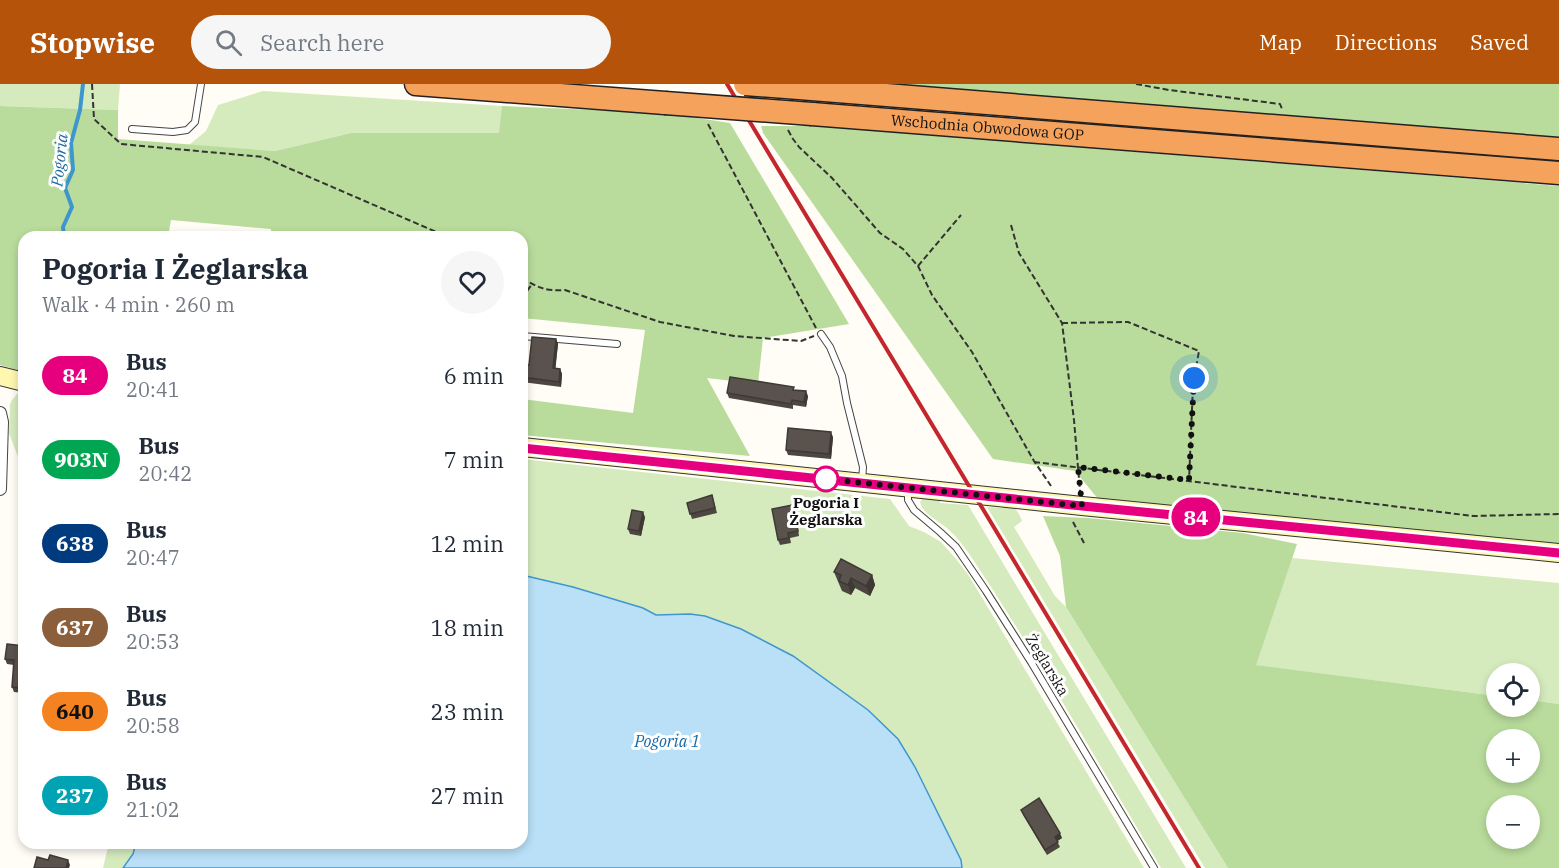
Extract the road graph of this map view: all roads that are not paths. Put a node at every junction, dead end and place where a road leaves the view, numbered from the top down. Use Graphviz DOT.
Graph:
graph roads {
  1 [pos="201,84"];
  2 [pos="416,84"];
  3 [pos="745,84"];
  4 [pos="132,129"];
  5 [pos="1559,149"];
  6 [pos="1559,173"];
  7 [pos="820,334"];
  8 [pos="528,337"];
  9 [pos="617,344"];
  10 [pos="1,380"];
  11 [pos="18,381"];
  12 [pos="0,413"];
  13 [pos="528,448"];
  14 [pos="862,483"];
  15 [pos="908,488"];
  16 [pos="0,489"];
  17 [pos="1559,553"];
  18 [pos="1154,868"];
  1 -- 4 [label="lane"];
  2 -- 6 [label="highway, Wschodnia Obwodowa GOP, bridge"];
  3 -- 5 [label="highway, Wschodnia Obwodowa GOP, bridge"];
  7 -- 14 [label="lane"];
  8 -- 9 [label="lane"];
  10 -- 11 [label="street"];
  12 -- 16 [label="street"];
  13 -- 14 [label="street"];
  14 -- 15 [label="street"];
  15 -- 17 [label="street"];
  15 -- 18 [label="lane, Żeglarska"];
}
